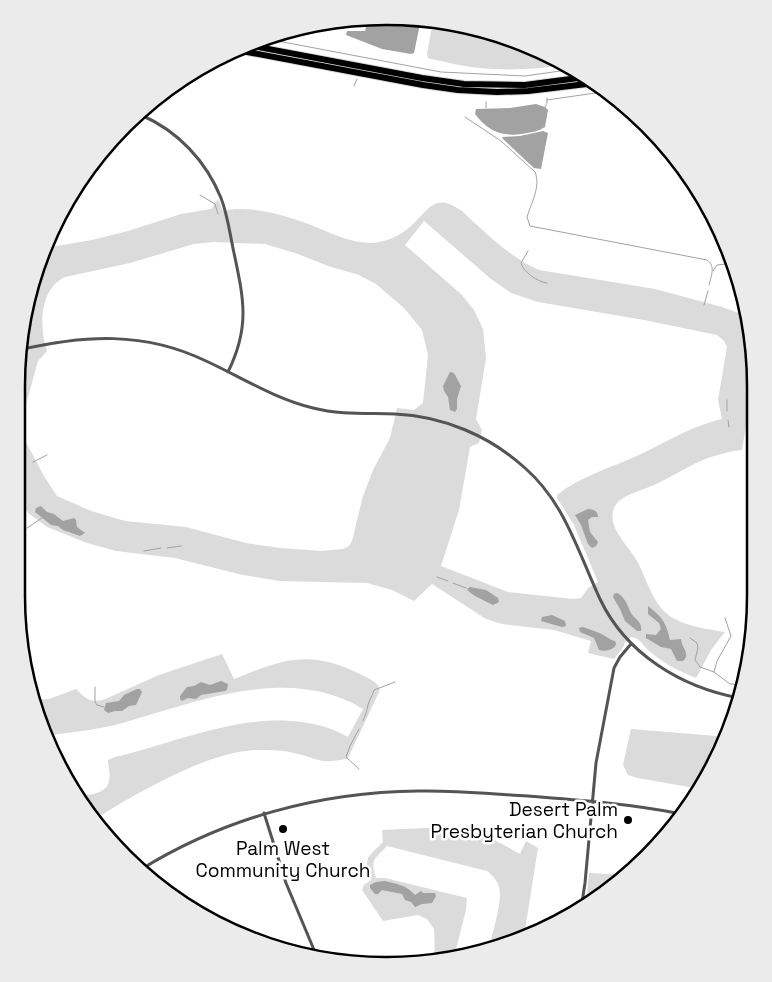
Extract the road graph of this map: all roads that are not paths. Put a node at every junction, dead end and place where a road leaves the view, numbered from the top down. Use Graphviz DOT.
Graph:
graph roads {
  1 [pos="260,48"];
  2 [pos="248,52"];
  3 [pos="575,78"];
  4 [pos="584,84"];
  5 [pos="146,117"];
  6 [pos="27,348"];
  7 [pos="228,372"];
  8 [pos="631,644"];
  9 [pos="733,697"];
  10 [pos="592,801"];
  11 [pos="674,813"];
  12 [pos="264,814"];
  13 [pos="147,866"];
  14 [pos="583,899"];
  15 [pos="314,950"];
  1 -- 3 [label="highway"];
  2 -- 4 [label="highway"];
  5 -- 7 [label="street"];
  6 -- 7 [label="street"];
  7 -- 8 [label="street"];
  8 -- 9 [label="street"];
  8 -- 10 [label="street"];
  10 -- 11 [label="street"];
  10 -- 12 [label="street"];
  10 -- 14 [label="street"];
  12 -- 13 [label="street"];
  12 -- 15 [label="street"];
}
